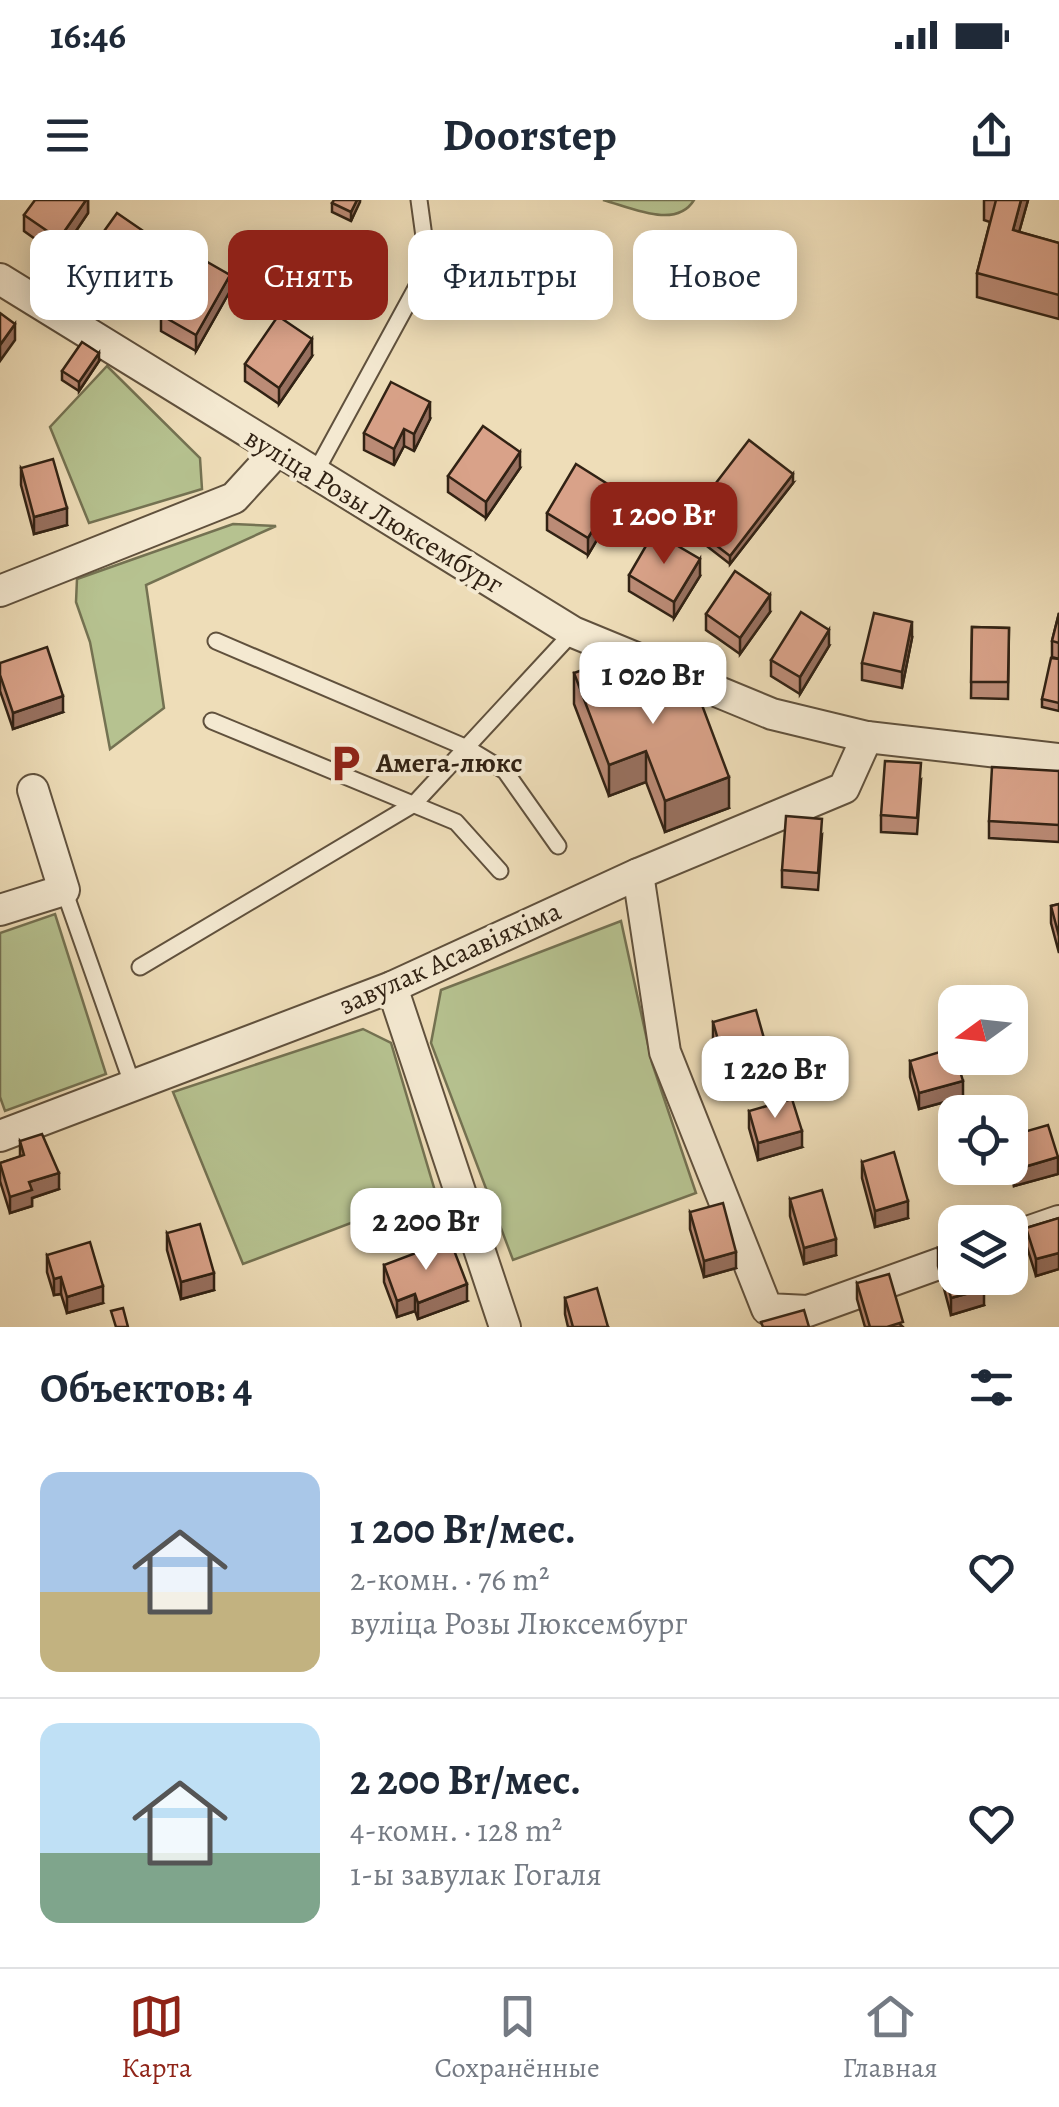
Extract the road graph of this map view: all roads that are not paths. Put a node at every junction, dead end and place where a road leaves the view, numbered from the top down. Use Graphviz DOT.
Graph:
graph roads {
  1 [pos="419,200"];
  2 [pos="0,279"];
  3 [pos="276,452"];
  4 [pos="314,475"];
  5 [pos="0,592"];
  6 [pos="573,632"];
  7 [pos="216,641"];
  8 [pos="212,721"];
  9 [pos="866,737"];
  10 [pos="467,748"];
  11 [pos="1059,759"];
  12 [pos="34,790"];
  13 [pos="414,804"];
  14 [pos="558,846"];
  15 [pos="500,871"];
  16 [pos="638,874"];
  17 [pos="64,890"];
  18 [pos="0,910"];
  19 [pos="140,968"];
  20 [pos="392,987"];
  21 [pos="132,1086"];
  22 [pos="0,1136"];
  23 [pos="1059,1221"];
  24 [pos="1028,1232"];
  25 [pos="938,1264"];
  26 [pos="505,1327"];
  1 -- 4 [label="lane"];
  2 -- 3 [label="street, вуліца Розы Люксембург"];
  3 -- 4 [label="street, вуліца Розы Люксембург"];
  3 -- 5 [label="street"];
  4 -- 6 [label="street, вуліца Розы Люксембург"];
  6 -- 9 [label="street, вуліца Розы Люксембург"];
  6 -- 10 [label="lane"];
  7 -- 10 [label="lane"];
  8 -- 13 [label="lane"];
  9 -- 11 [label="street, вуліца Розы Люксембург"];
  9 -- 16 [label="street, завулак Асаавіяхіма"];
  10 -- 13 [label="lane"];
  10 -- 14 [label="lane"];
  12 -- 17 [label="street"];
  13 -- 15 [label="lane"];
  13 -- 19 [label="lane"];
  16 -- 20 [label="street, завулак Асаавіяхіма"];
  16 -- 25 [label="street"];
  17 -- 18 [label="street"];
  17 -- 21 [label="lane"];
  20 -- 21 [label="street, завулак Асаавіяхіма"];
  20 -- 26 [label="street"];
  21 -- 22 [label="street, завулак Асаавіяхіма"];
  23 -- 24 [label="street"];
}
